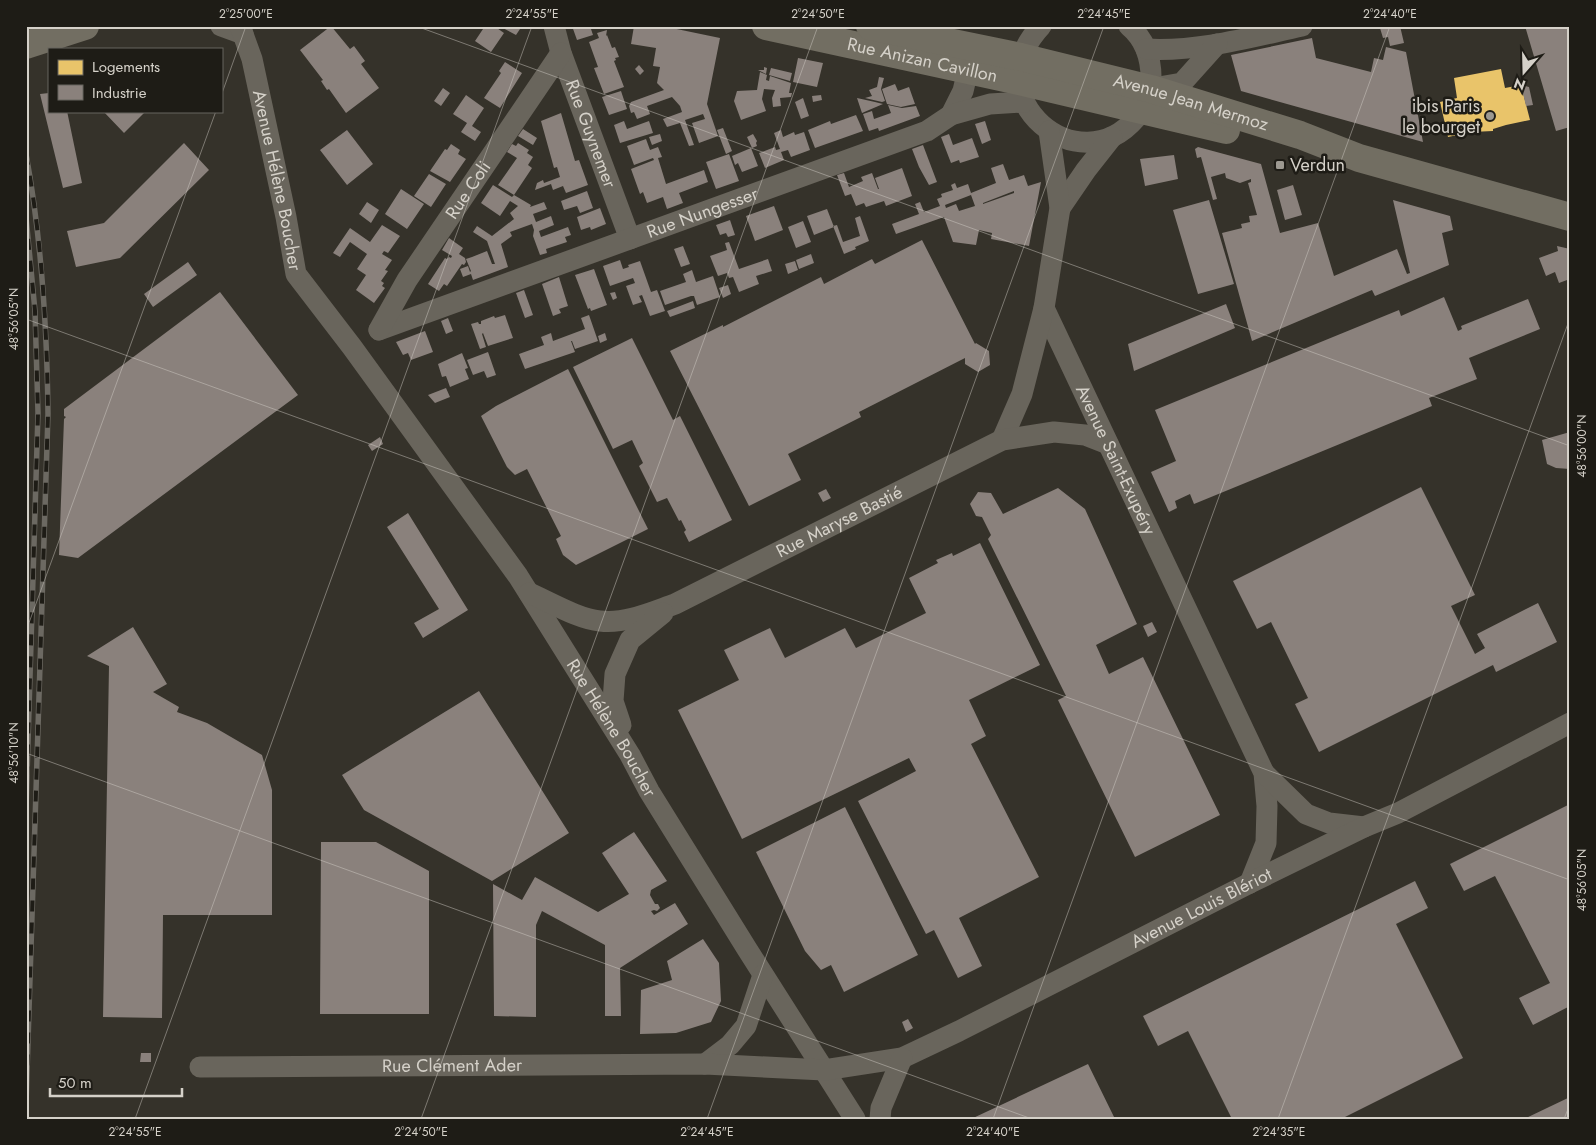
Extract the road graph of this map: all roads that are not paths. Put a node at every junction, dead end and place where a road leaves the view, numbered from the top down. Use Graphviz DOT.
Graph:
graph roads {
  1 [pos="85,26"];
  2 [pos="221,26"];
  3 [pos="554,26"];
  4 [pos="766,26"];
  5 [pos="870,26"];
  6 [pos="1041,26"];
  7 [pos="1129,26"];
  8 [pos="1302,26"];
  9 [pos="241,30"];
  10 [pos="1217,44"];
  11 [pos="26,45"];
  12 [pos="1146,49"];
  13 [pos="561,53"];
  14 [pos="968,70"];
  15 [pos="1021,80"];
  16 [pos="1146,100"];
  17 [pos="951,115"];
  18 [pos="1048,131"];
  19 [pos="1112,137"];
  20 [pos="1060,208"];
  21 [pos="1570,217"];
  22 [pos="630,240"];
  23 [pos="1044,308"];
  24 [pos="379,330"];
  25 [pos="352,347"];
  26 [pos="1002,440"];
  27 [pos="1108,444"];
  28 [pos="529,592"];
  29 [pos="675,604"];
  30 [pos="1570,723"];
  31 [pos="630,755"];
  32 [pos="1264,773"];
  33 [pos="1364,827"];
  34 [pos="1250,883"];
  35 [pos="763,975"];
  36 [pos="902,1058"];
  37 [pos="705,1064"];
  38 [pos="200,1067"];
  39 [pos="824,1070"];
  40 [pos="855,1119"];
  41 [pos="880,1119"];
  1 -- 11 [label="main road"];
  2 -- 9 [label="street"];
  3 -- 13 [label="street, Rue Guynemer"];
  4 -- 14 [label="main road, Rue Anizan Cavillon"];
  5 -- 15 [label="main road, Rue Anizan Cavillon"];
  6 -- 15 [label="street"];
  7 -- 12 [label="street"];
  8 -- 10 [label="street"];
  9 -- 25 [label="street, Avenue Hélène Boucher"];
  10 -- 12 [label="street"];
  10 -- 16 [label="street"];
  12 -- 16 [label="street"];
  13 -- 22 [label="street, Rue Guynemer"];
  13 -- 24 [label="street, Rue Coli"];
  14 -- 15 [label="main road, Rue Anizan Cavillon"];
  14 -- 17 [label="street"];
  15 -- 16 [label="main road, Avenue Jean Mermoz"];
  15 -- 17 [label="street, Rue Nungesser"];
  15 -- 18 [label="street"];
  16 -- 19 [label="street"];
  16 -- 21 [label="main road, Avenue Jean Mermoz"];
  17 -- 22 [label="street, Rue Nungesser"];
  18 -- 19 [label="street"];
  18 -- 20 [label="street"];
  19 -- 20 [label="street"];
  20 -- 23 [label="street"];
  22 -- 24 [label="street, Rue Nungesser"];
  23 -- 26 [label="street"];
  23 -- 27 [label="street, Avenue Saint-Exupéry"];
  25 -- 28 [label="street, Rue Hélène Boucher"];
  26 -- 27 [label="street, Rue Maryse Bastié"];
  26 -- 29 [label="street, Rue Maryse Bastié"];
  27 -- 32 [label="street, Avenue Saint-Exupéry"];
  28 -- 29 [label="street, Rue Maryse Bastié"];
  28 -- 31 [label="street, Rue Hélène Boucher"];
  29 -- 31 [label="street, Rue Maryse Bastié"];
  30 -- 33 [label="street, Avenue Louis Blériot"];
  31 -- 35 [label="street, Rue Hélène Boucher"];
  32 -- 33 [label="street, Avenue Saint-Exupéry"];
  32 -- 34 [label="street, Avenue Saint-Exupéry"];
  33 -- 34 [label="street, Avenue Louis Blériot"];
  34 -- 36 [label="street, Avenue Louis Blériot"];
  35 -- 37 [label="street"];
  35 -- 39 [label="street, Rue Hélène Boucher"];
  36 -- 39 [label="street, Avenue Louis Blériot"];
  36 -- 41 [label="street"];
  37 -- 38 [label="street, Rue Clément Ader"];
  37 -- 39 [label="street, Rue Clément Ader"];
  39 -- 40 [label="street, Rue Hélène Boucher"];
}
